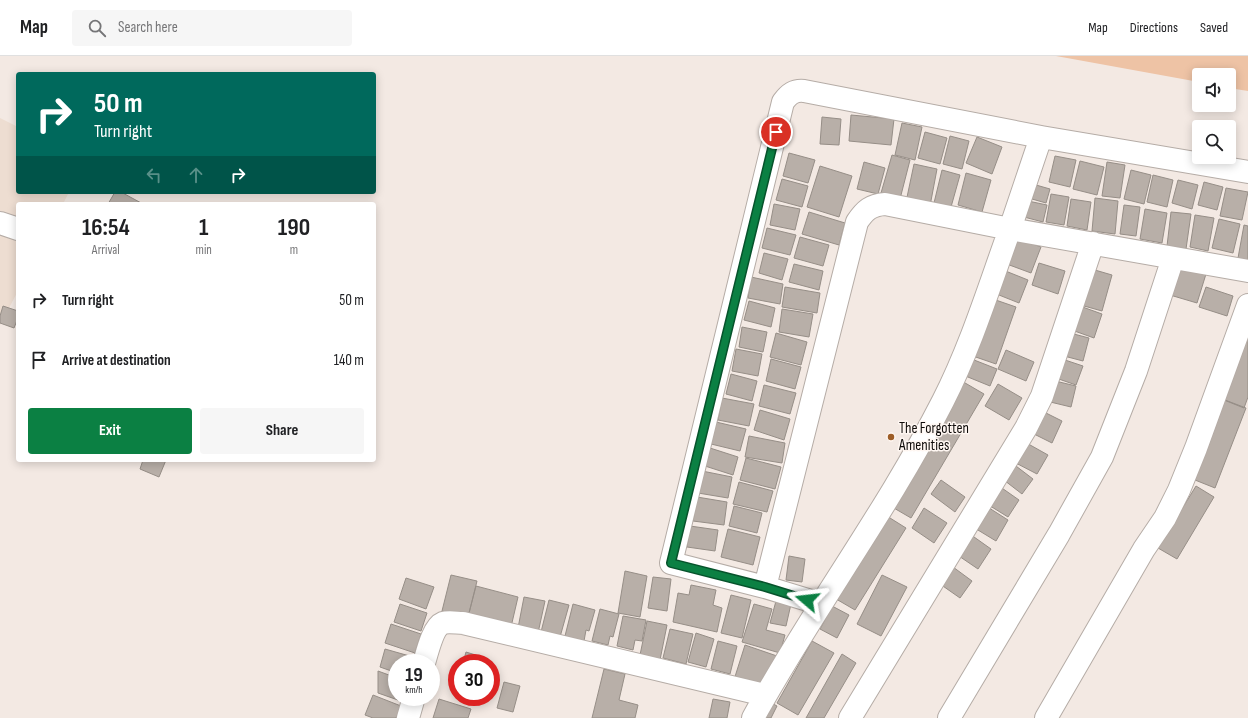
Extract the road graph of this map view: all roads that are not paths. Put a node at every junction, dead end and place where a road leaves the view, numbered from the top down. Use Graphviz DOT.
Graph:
graph roads {
  1 [pos="1041,137"];
  2 [pos="1248,172"];
  3 [pos="0,223"];
  4 [pos="16,228"];
  5 [pos="1010,229"];
  6 [pos="1093,243"];
  7 [pos="1173,258"];
  8 [pos="1248,271"];
  9 [pos="1248,305"];
  10 [pos="765,587"];
  11 [pos="821,604"];
  12 [pos="427,654"];
  13 [pos="765,695"];
  14 [pos="411,706"];
  15 [pos="408,718"];
  16 [pos="752,718"];
  17 [pos="850,718"];
  18 [pos="949,718"];
  19 [pos="1046,718"];
  1 -- 2 [label="street"];
  1 -- 5 [label="street"];
  1 -- 10 [label="street"];
  3 -- 4 [label="street"];
  5 -- 6 [label="street"];
  5 -- 10 [label="street"];
  5 -- 11 [label="street"];
  6 -- 7 [label="street"];
  6 -- 17 [label="street"];
  7 -- 8 [label="street"];
  7 -- 18 [label="street"];
  9 -- 19 [label="street"];
  10 -- 11 [label="street"];
  11 -- 13 [label="street"];
  12 -- 13 [label="street"];
  13 -- 16 [label="street"];
  14 -- 15 [label="street"];
}
